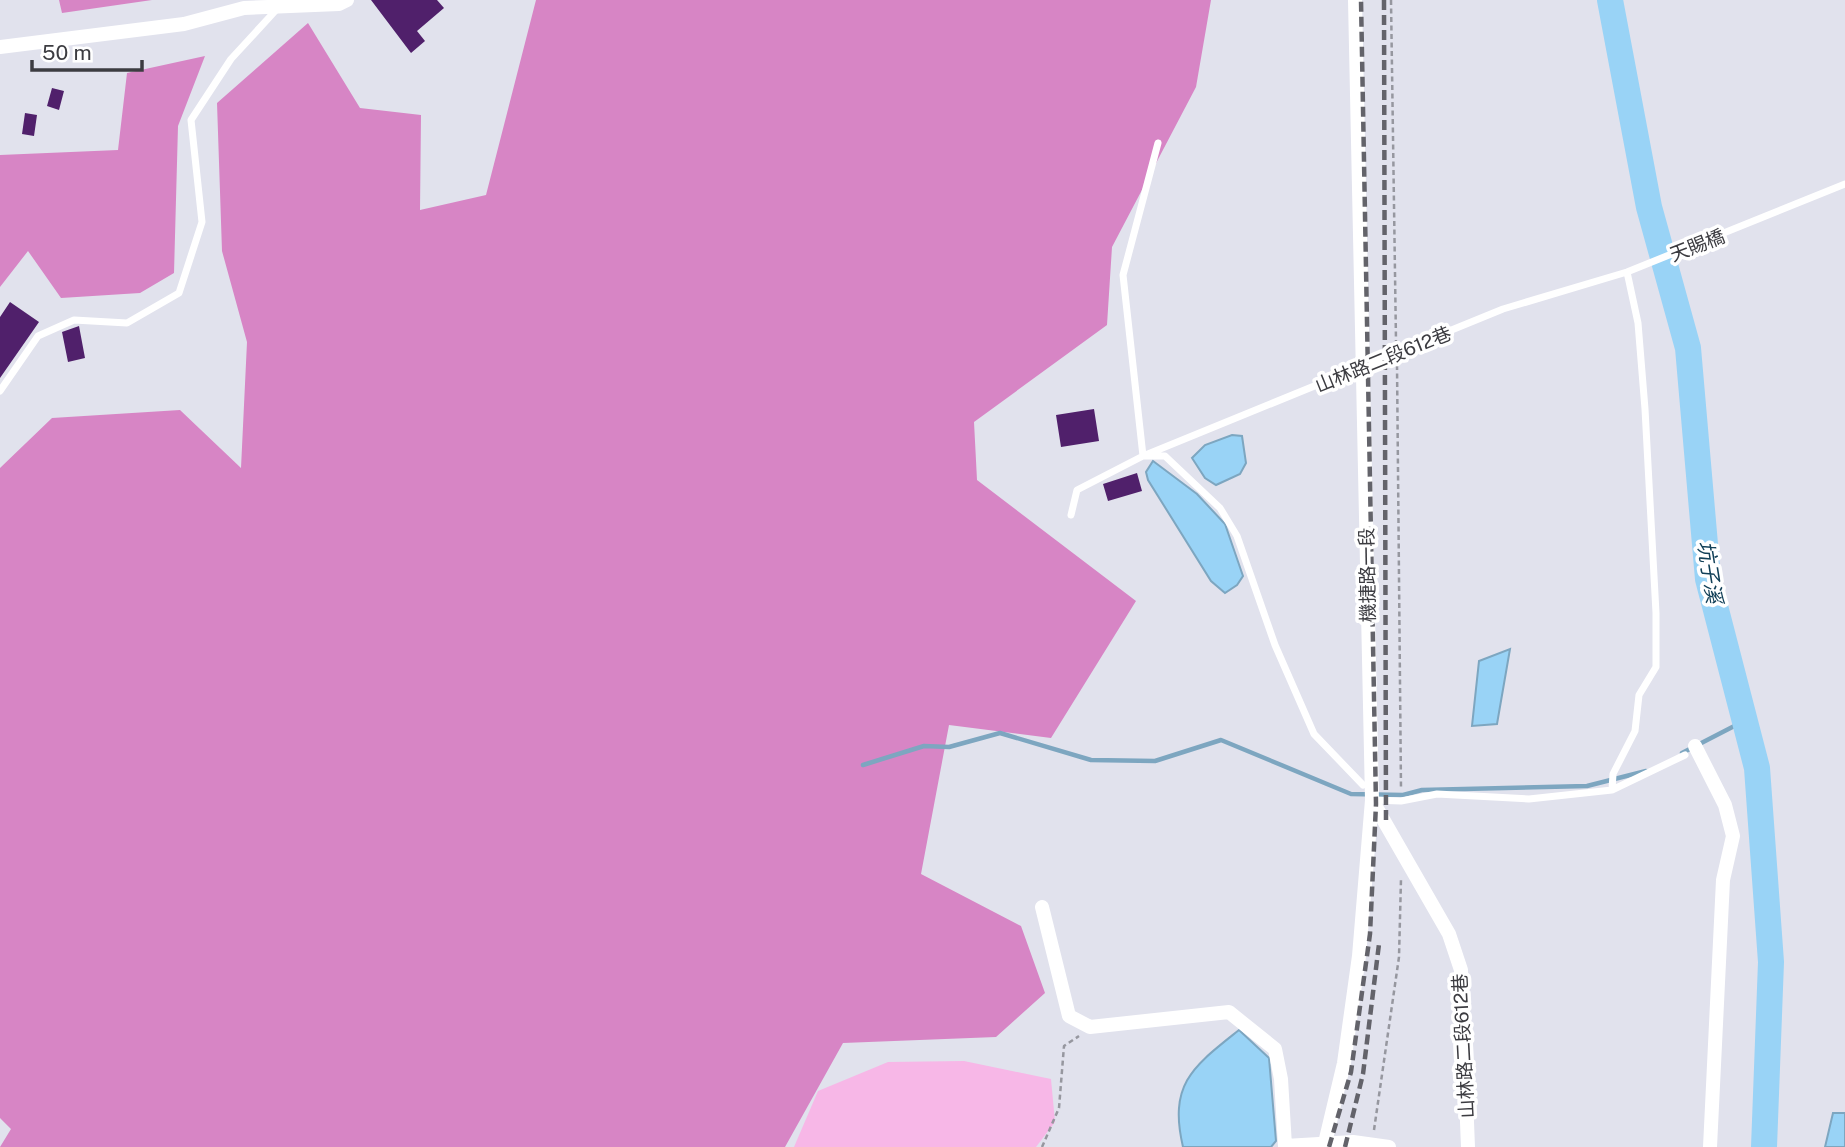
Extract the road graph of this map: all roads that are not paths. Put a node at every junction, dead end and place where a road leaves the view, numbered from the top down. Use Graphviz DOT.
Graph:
graph roads {
  1 [pos="347,0"];
  2 [pos="1355,0"];
  3 [pos="282,3"];
  4 [pos="0,47"];
  5 [pos="1158,143"];
  6 [pos="1845,184"];
  7 [pos="1627,272"];
  8 [pos="1362,369"];
  9 [pos="0,391"];
  10 [pos="1143,456"];
  11 [pos="1071,514"];
  12 [pos="1690,751"];
  13 [pos="1368,784"];
  14 [pos="1612,790"];
  15 [pos="1372,800"];
  16 [pos="1042,907"];
  17 [pos="1324,1145"];
  18 [pos="1285,1146"];
  19 [pos="1389,1147"];
  20 [pos="1468,1147"];
  21 [pos="1710,1147"];
  1 -- 3 [label="street"];
  2 -- 8 [label="street, 機捷路一段"];
  3 -- 4 [label="street"];
  3 -- 9 [label="lane"];
  5 -- 10 [label="lane"];
  6 -- 7 [label="lane, 天賜橋"];
  7 -- 8 [label="lane, 山林路二段612巷"];
  7 -- 14 [label="lane"];
  8 -- 10 [label="lane, 山林路二段612巷"];
  8 -- 13 [label="street, 機捷路一段"];
  10 -- 11 [label="lane, 山林路二段612巷"];
  10 -- 13 [label="lane"];
  12 -- 14 [label="lane"];
  12 -- 21 [label="street"];
  13 -- 15 [label="street, 機捷路一段"];
  14 -- 15 [label="lane"];
  15 -- 17 [label="street, 機捷路一段"];
  15 -- 20 [label="street, 山林路二段612巷"];
  16 -- 18 [label="street"];
  17 -- 18 [label="street"];
  17 -- 19 [label="street"];
}
